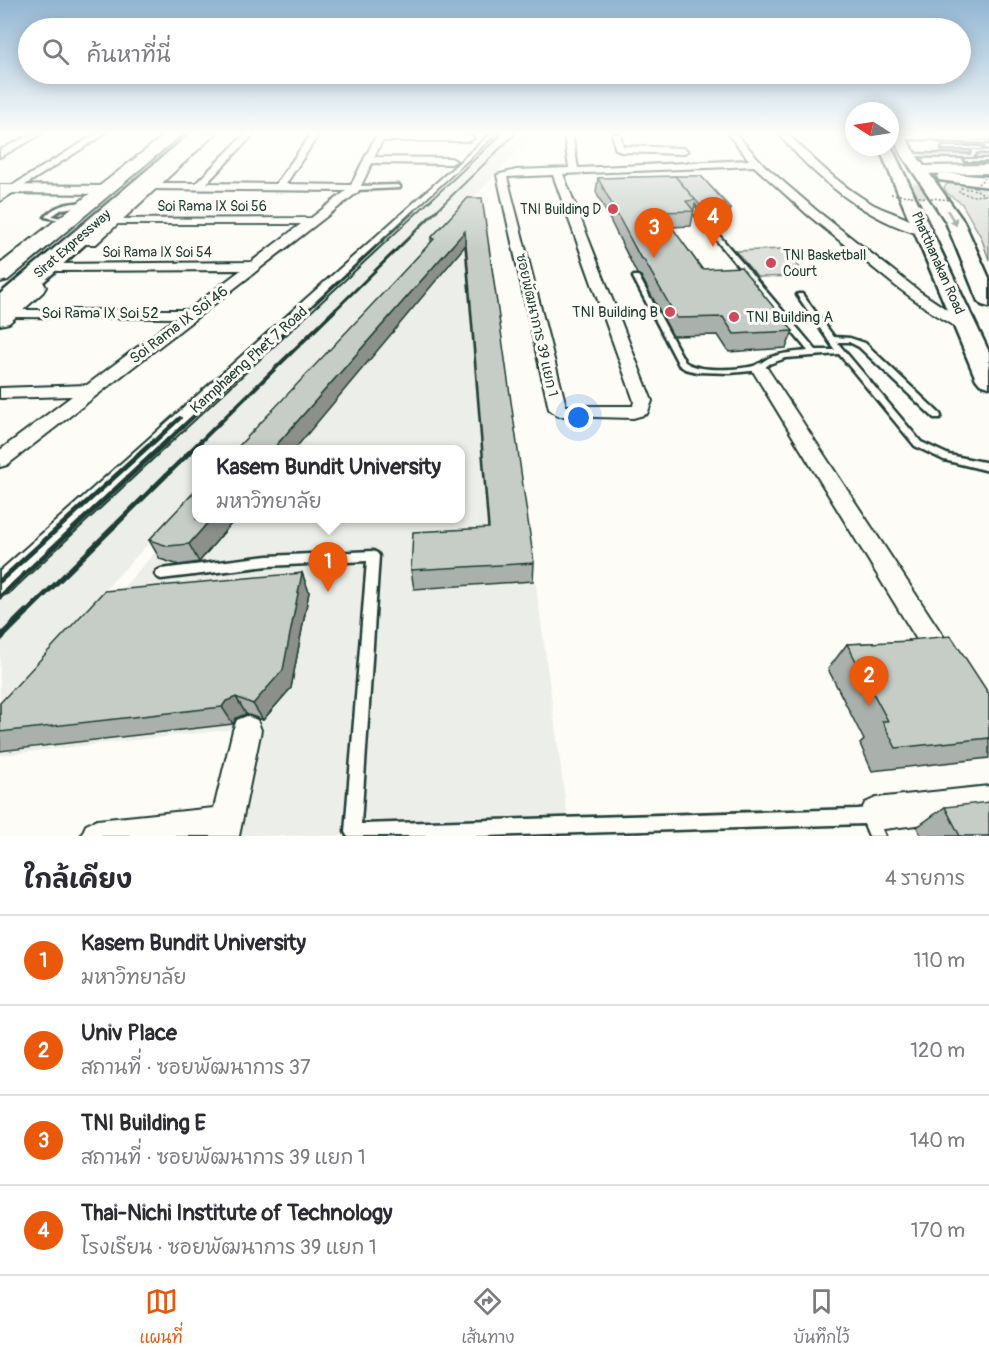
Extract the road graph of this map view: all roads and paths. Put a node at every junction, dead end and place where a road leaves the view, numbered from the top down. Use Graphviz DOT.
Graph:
graph roads {
  1 [pos="34,173"];
  2 [pos="127,173"];
  3 [pos="137,173"];
  4 [pos="155,173"];
  5 [pos="164,173"];
  6 [pos="212,173"];
  7 [pos="289,173"];
  8 [pos="363,173"];
  9 [pos="453,173"];
  10 [pos="516,173"];
  11 [pos="557,173"];
  12 [pos="766,173"];
  13 [pos="821,173"];
  14 [pos="904,173"];
  15 [pos="923,173"];
  16 [pos="966,173"];
  17 [pos="944,177"];
  18 [pos="985,178"];
  19 [pos="150,186"];
  20 [pos="199,186"];
  21 [pos="280,186"];
  22 [pos="398,187"];
  23 [pos="356,188"];
  24 [pos="7,189"];
  25 [pos="106,190"];
  26 [pos="679,192"];
  27 [pos="891,194"];
  28 [pos="0,198"];
  29 [pos="922,199"];
  30 [pos="951,200"];
  31 [pos="110,221"];
  32 [pos="314,221"];
  33 [pos="923,231"];
  34 [pos="257,266"];
  35 [pos="58,267"];
  36 [pos="0,275"];
  37 [pos="636,277"];
  38 [pos="0,287"];
  39 [pos="800,295"];
  40 [pos="989,301"];
  41 [pos="2,313"];
  42 [pos="194,314"];
  43 [pos="966,327"];
  44 [pos="989,334"];
  45 [pos="832,339"];
  46 [pos="841,352"];
  47 [pos="814,353"];
  48 [pos="759,368"];
  49 [pos="989,380"];
  50 [pos="93,390"];
  51 [pos="0,393"];
  52 [pos="937,416"];
  53 [pos="0,460"];
  54 [pos="989,467"];
  55 [pos="161,574"];
  56 [pos="0,586"];
  57 [pos="951,672"];
  58 [pos="247,730"];
  59 [pos="989,801"];
  60 [pos="874,822"];
  61 [pos="225,829"];
  62 [pos="97,836"];
  1 -- 24 [label="street"];
  2 -- 25 [label="main road"];
  3 -- 38 [label="highway, Sirat Expressway"];
  4 -- 41 [label="highway, Sirat Expressway"];
  5 -- 19 [label="main road"];
  6 -- 20 [label="street"];
  7 -- 21 [label="street"];
  8 -- 23 [label="street"];
  9 -- 56 [label="street, Kamphaeng Phet 7 Road"];
  10 -- 11 [label="street, ซอยพัฒนาการ 39 แยก 1"];
  12 -- 43 [label="street"];
  13 -- 33 [label="street"];
  14 -- 33 [label="main road, Phatthanakan Road"];
  15 -- 40 [label="main road, Phatthanakan Road, one-way"];
  16 -- 18 [label="street"];
  17 -- 18 [label="main road"];
  19 -- 20 [label="street"];
  19 -- 31 [label="main road"];
  20 -- 21 [label="street"];
  21 -- 23 [label="street"];
  22 -- 23 [label="lane"];
  23 -- 32 [label="street, Soi Rama IX Soi 46"];
  24 -- 25 [label="street"];
  24 -- 28 [label="street"];
  25 -- 36 [label="main road"];
  26 -- 47 [label="lane"];
  27 -- 30 [label="path, bridge"];
  29 -- 44 [label="main road"];
  31 -- 32 [label="street, Soi Rama IX Soi 56"];
  31 -- 35 [label="main road"];
  32 -- 34 [label="street, Soi Rama IX Soi 46"];
  33 -- 43 [label="main road, Phatthanakan Road"];
  34 -- 35 [label="street, Soi Rama IX Soi 54"];
  34 -- 42 [label="street, Soi Rama IX Soi 46"];
  35 -- 41 [label="main road"];
  37 -- 48 [label="lane"];
  39 -- 45 [label="lane"];
  41 -- 42 [label="street, Soi Rama IX Soi 52"];
  42 -- 50 [label="street, Soi Rama IX Soi 46"];
  43 -- 49 [label="main road, Phatthanakan Road"];
  45 -- 46 [label="lane"];
  45 -- 52 [label="lane"];
  46 -- 47 [label="lane"];
  46 -- 54 [label="lane"];
  47 -- 48 [label="lane"];
  48 -- 57 [label="street"];
  50 -- 51 [label="street"];
  50 -- 53 [label="street, Soi Rama IX Soi 46"];
  55 -- 60 [label="lane"];
  58 -- 61 [label="street"];
  59 -- 60 [label="street"];
  61 -- 62 [label="street"];
}
